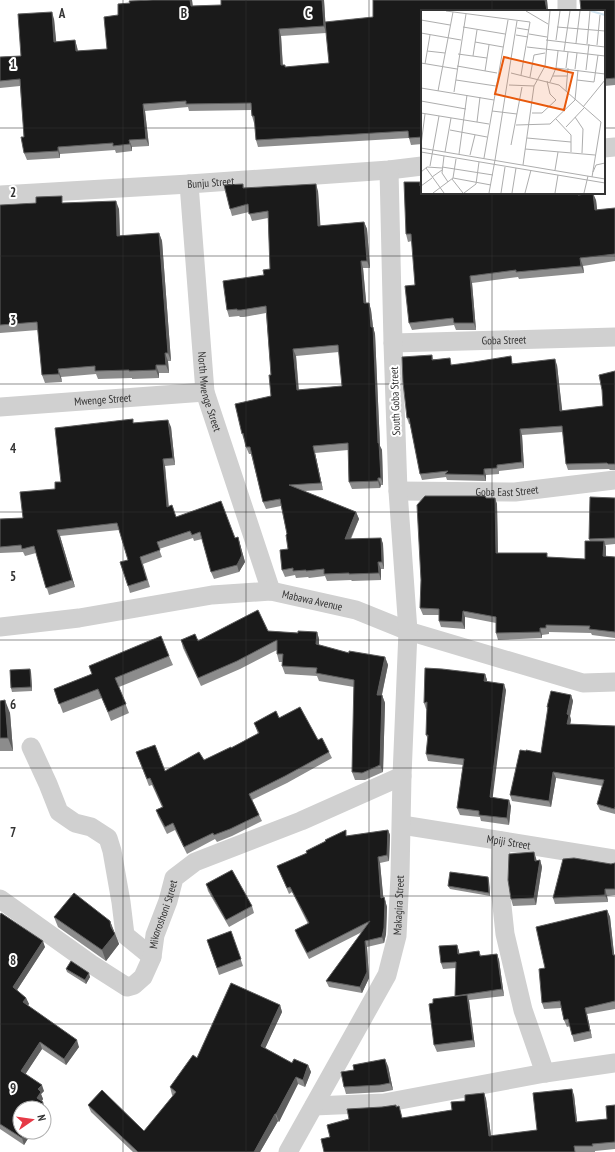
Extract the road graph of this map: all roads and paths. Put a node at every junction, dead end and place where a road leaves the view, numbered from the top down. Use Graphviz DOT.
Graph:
graph roads {
  1 [pos="566,0"];
  2 [pos="567,10"];
  3 [pos="615,147"];
  4 [pos="605,148"];
  5 [pos="421,166"];
  6 [pos="389,170"];
  7 [pos="189,184"];
  8 [pos="0,196"];
  9 [pos="615,337"];
  10 [pos="393,343"];
  11 [pos="205,392"];
  12 [pos="0,407"];
  13 [pos="615,480"];
  14 [pos="398,491"];
  15 [pos="271,591"];
  16 [pos="0,627"];
  17 [pos="408,632"];
  18 [pos="615,682"];
  19 [pos="31,747"];
  20 [pos="402,776"];
  21 [pos="402,825"];
  22 [pos="501,841"];
  23 [pos="615,859"];
  24 [pos="0,899"];
  25 [pos="152,957"];
  26 [pos="615,1063"];
  27 [pos="545,1073"];
  28 [pos="314,1106"];
  29 [pos="288,1152"];
  1 -- 2 [label="street"];
  3 -- 4 [label="street"];
  5 -- 6 [label="street, Bunju Street"];
  6 -- 7 [label="street, Bunju Street"];
  6 -- 10 [label="street, South Goba Street"];
  7 -- 8 [label="street, Bunju Street"];
  7 -- 11 [label="street, North Mwenge Street"];
  9 -- 10 [label="street, Goba Street"];
  10 -- 14 [label="street, South Goba Street"];
  11 -- 12 [label="street, Mwenge Street"];
  11 -- 15 [label="street, North Mwenge Street"];
  13 -- 14 [label="street, Goba East Street"];
  14 -- 17 [label="street, South Goba Street"];
  15 -- 16 [label="street, Mabawa Avenue"];
  15 -- 17 [label="street, Mabawa Avenue"];
  17 -- 18 [label="street, Mabawa Avenue"];
  17 -- 20 [label="street, Makagira Street"];
  19 -- 25 [label="street"];
  20 -- 21 [label="street, Makagira Street"];
  20 -- 25 [label="street, Mikoroshoni Street"];
  21 -- 22 [label="street, Mpiji Street"];
  21 -- 28 [label="street, Makagira Street"];
  22 -- 23 [label="street, Mpiji Street"];
  22 -- 27 [label="street"];
  24 -- 25 [label="street, Mikoroshoni Street"];
  26 -- 27 [label="street"];
  27 -- 28 [label="street"];
  28 -- 29 [label="street, Makagira Street"];
}
